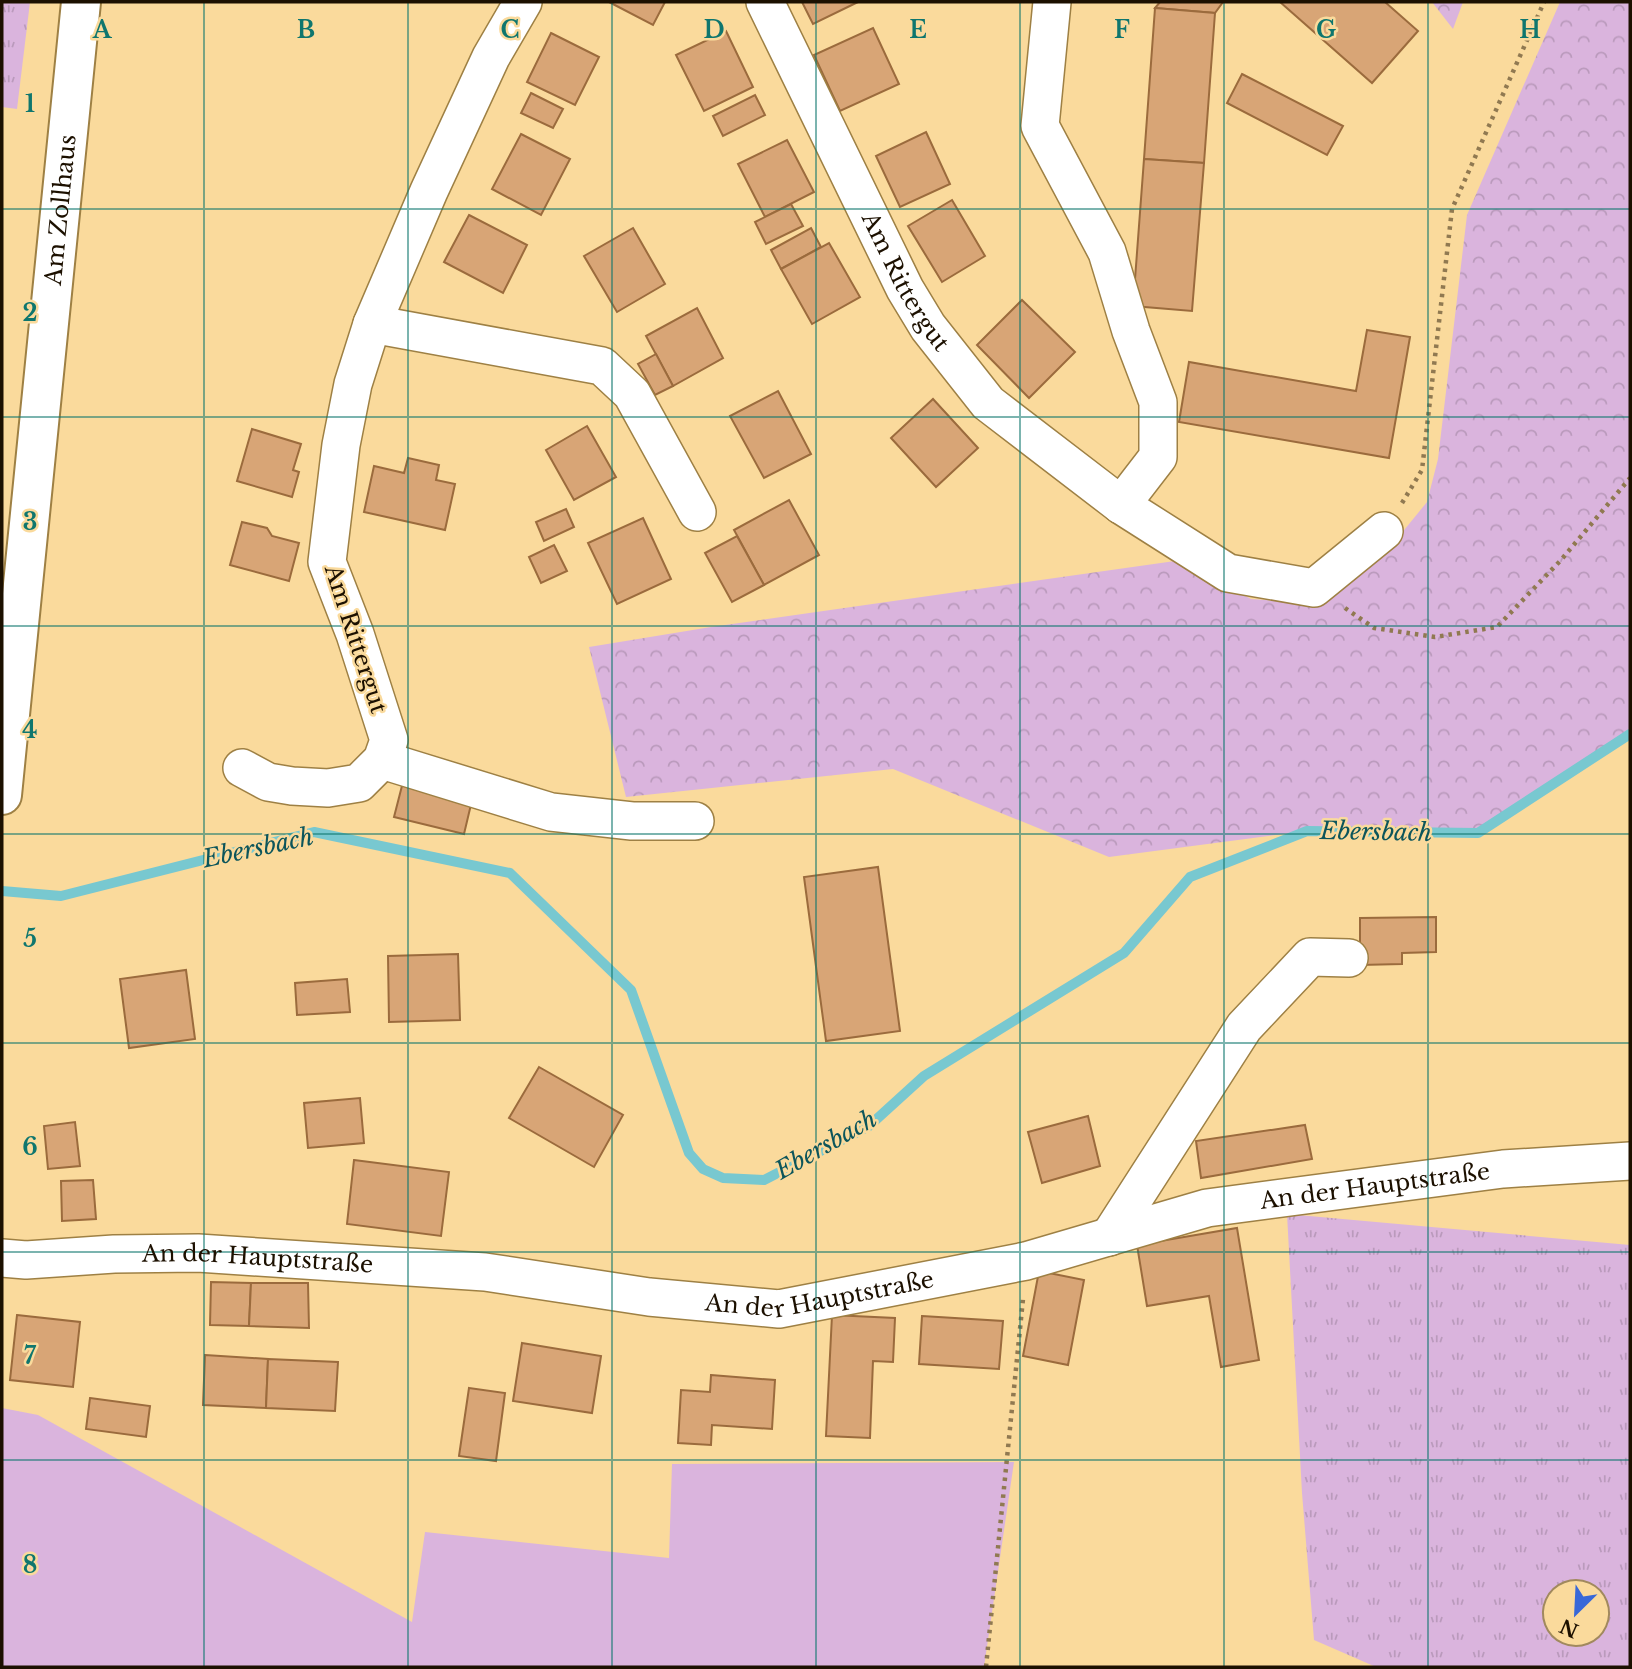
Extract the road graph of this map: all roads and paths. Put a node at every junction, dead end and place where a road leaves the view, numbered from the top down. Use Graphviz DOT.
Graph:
graph roads {
  1 [pos="81,2"];
  2 [pos="523,2"];
  3 [pos="765,2"];
  4 [pos="1052,2"];
  5 [pos="1544,2"];
  6 [pos="372,324"];
  7 [pos="1630,478"];
  8 [pos="1121,505"];
  9 [pos="697,512"];
  10 [pos="1384,531"];
  11 [pos="1314,588"];
  12 [pos="382,760"];
  13 [pos="242,768"];
  14 [pos="2,795"];
  15 [pos="695,821"];
  16 [pos="1349,958"];
  17 [pos="1630,1160"];
  18 [pos="1109,1237"];
  19 [pos="2,1258"];
  20 [pos="1027,1261"];
  21 [pos="986,1667"];
  1 -- 14 [label="main road, Am Zollhaus"];
  2 -- 6 [label="street, Am Rittergut"];
  3 -- 8 [label="street, Am Rittergut"];
  4 -- 8 [label="street"];
  5 -- 10 [label="path"];
  6 -- 9 [label="street"];
  6 -- 12 [label="street, Am Rittergut"];
  7 -- 11 [label="path"];
  8 -- 11 [label="street, Am Rittergut"];
  10 -- 11 [label="street"];
  12 -- 13 [label="street"];
  12 -- 15 [label="street"];
  16 -- 18 [label="street"];
  17 -- 18 [label="street, An der Hauptstraße"];
  18 -- 20 [label="street, An der Hauptstraße"];
  19 -- 20 [label="street, An der Hauptstraße"];
  20 -- 21 [label="path"];
}
